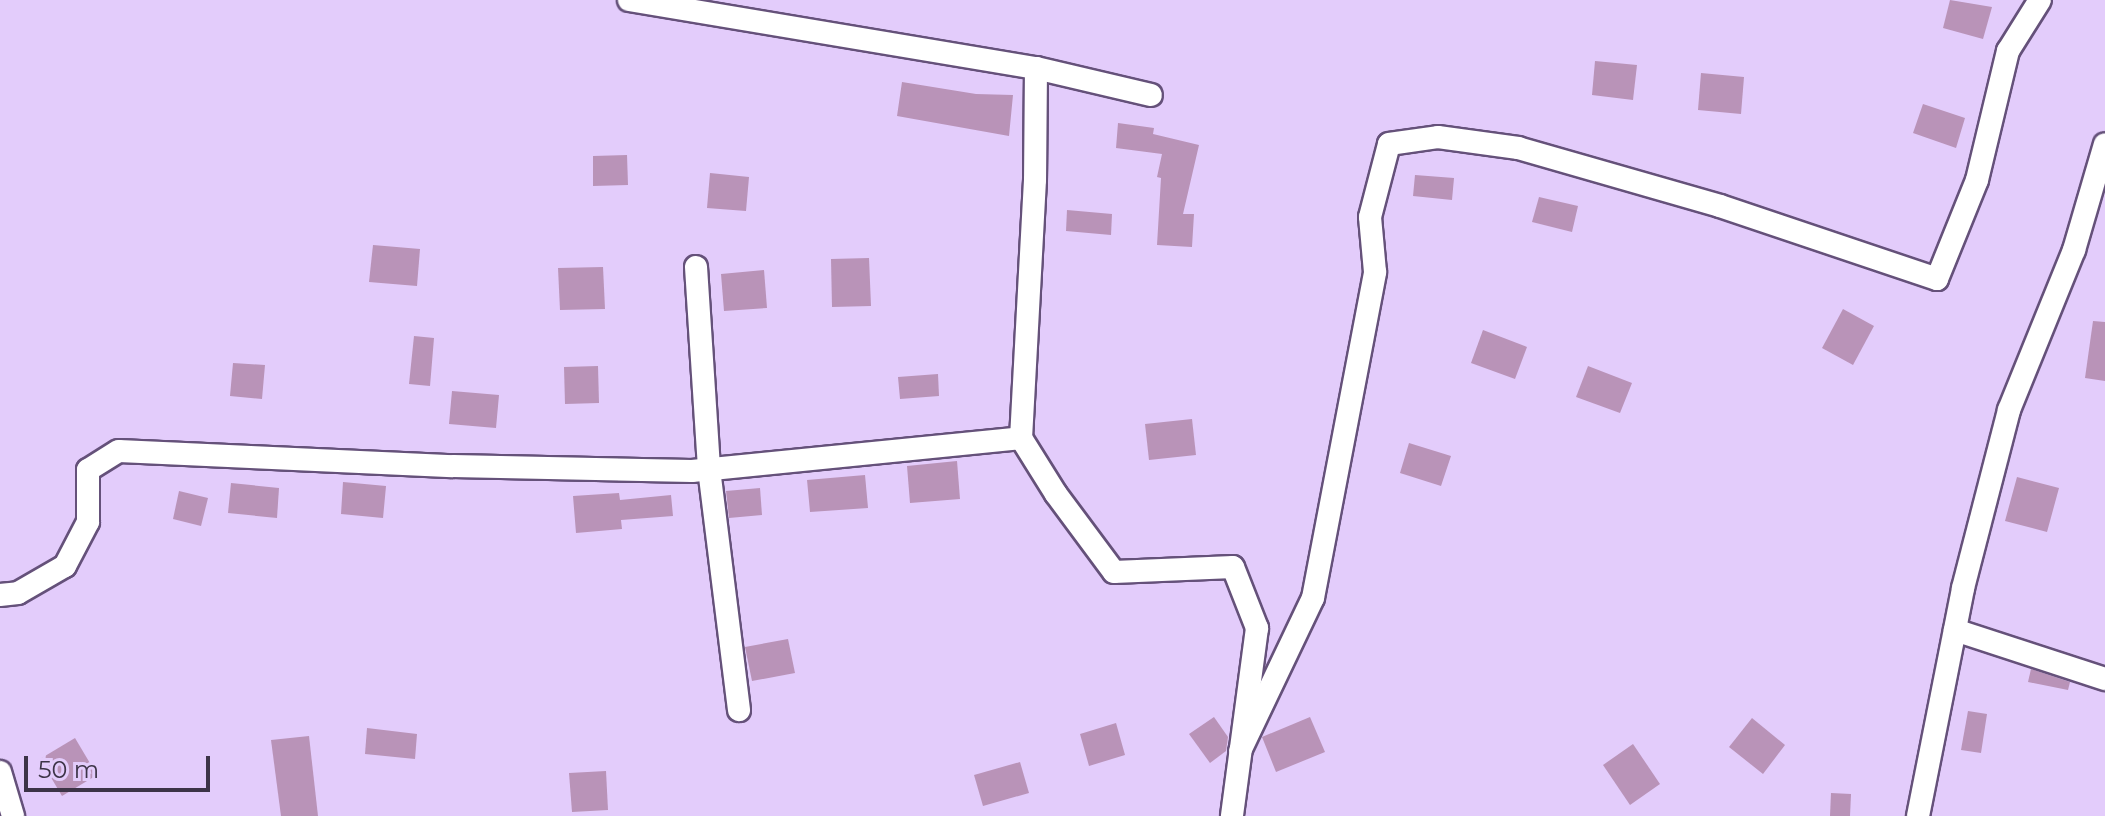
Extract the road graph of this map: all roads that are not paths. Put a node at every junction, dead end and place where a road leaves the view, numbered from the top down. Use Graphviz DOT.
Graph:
graph roads {
  1 [pos="629,0"];
  2 [pos="2040,0"];
  3 [pos="1036,68"];
  4 [pos="1151,95"];
  5 [pos="2105,144"];
  6 [pos="2096,204"];
  7 [pos="696,267"];
  8 [pos="1021,438"];
  9 [pos="709,469"];
  10 [pos="0,595"];
  11 [pos="1955,630"];
  12 [pos="2105,679"];
  13 [pos="739,710"];
  14 [pos="1240,751"];
  15 [pos="0,772"];
  16 [pos="13,816"];
  17 [pos="1232,816"];
  18 [pos="1918,816"];
  1 -- 3 [label="street"];
  2 -- 14 [label="street"];
  3 -- 4 [label="street"];
  3 -- 8 [label="street"];
  5 -- 6 [label="street"];
  6 -- 11 [label="street"];
  7 -- 9 [label="street"];
  8 -- 9 [label="street"];
  8 -- 14 [label="street"];
  9 -- 10 [label="street"];
  9 -- 13 [label="street"];
  11 -- 12 [label="street"];
  11 -- 18 [label="street"];
  14 -- 17 [label="street"];
  15 -- 16 [label="street"];
}
